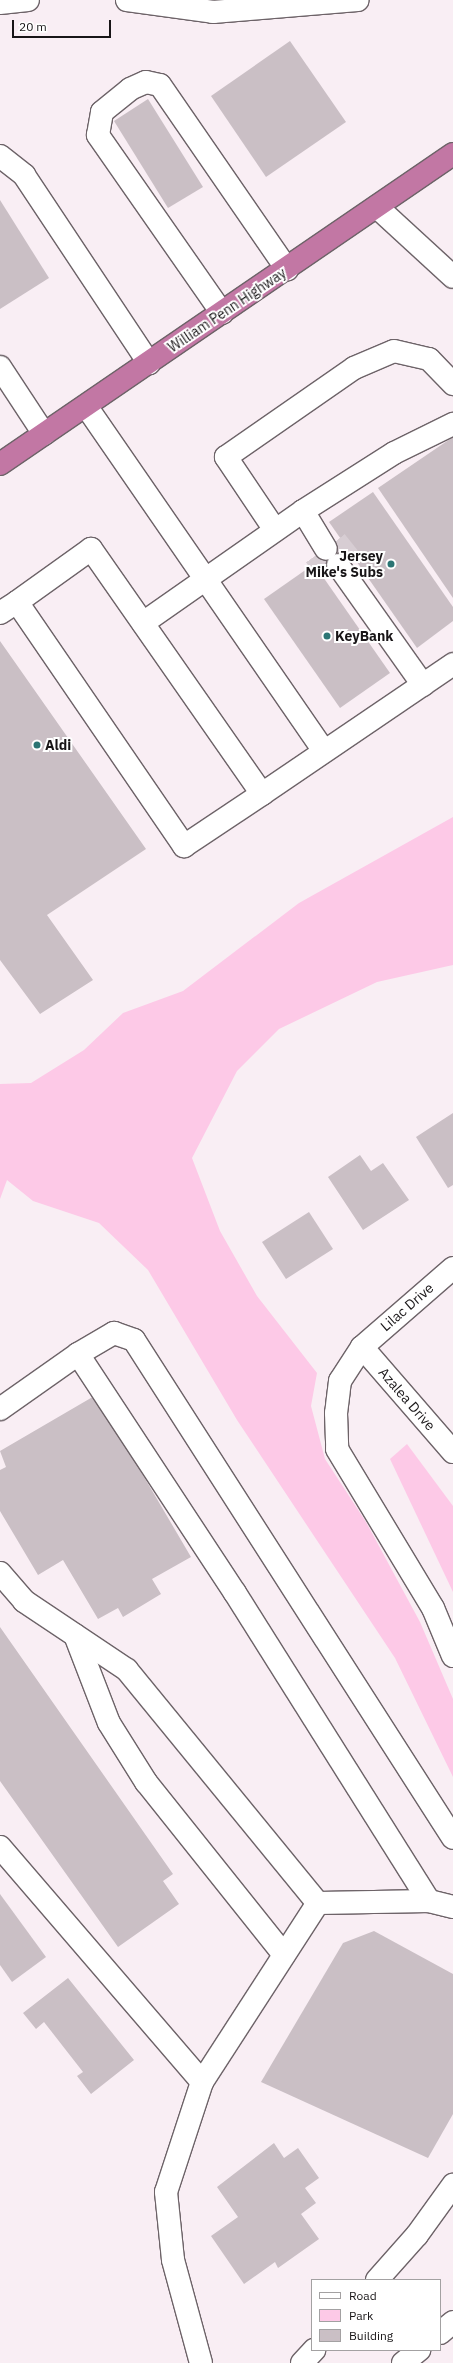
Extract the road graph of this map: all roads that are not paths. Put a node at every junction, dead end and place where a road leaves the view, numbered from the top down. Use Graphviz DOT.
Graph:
graph roads {
  1 [pos="28,0"];
  2 [pos="358,0"];
  3 [pos="133,1"];
  4 [pos="0,3"];
  5 [pos="453,154"];
  6 [pos="0,156"];
  7 [pos="377,207"];
  8 [pos="286,269"];
  9 [pos="450,270"];
  10 [pos="222,314"];
  11 [pos="149,363"];
  12 [pos="0,367"];
  13 [pos="453,384"];
  14 [pos="86,406"];
  15 [pos="453,424"];
  16 [pos="44,434"];
  17 [pos="0,464"];
  18 [pos="308,519"];
  19 [pos="275,530"];
  20 [pos="205,578"];
  21 [pos="9,608"];
  22 [pos="143,623"];
  23 [pos="453,664"];
  24 [pos="423,685"];
  25 [pos="324,751"];
  26 [pos="262,794"];
  27 [pos="453,1268"];
  28 [pos="362,1346"];
  29 [pos="78,1354"];
  30 [pos="0,1409"];
  31 [pos="453,1452"];
  32 [pos="0,1573"];
  33 [pos="74,1635"];
  34 [pos="453,1656"];
  35 [pos="453,1838"];
  36 [pos="0,1847"];
  37 [pos="429,1901"];
  38 [pos="318,1904"];
  39 [pos="453,1907"];
  40 [pos="284,1955"];
  41 [pos="202,2082"];
  42 [pos="453,2185"];
  43 [pos="378,2279"];
  44 [pos="453,2322"];
  45 [pos="441,2332"];
  46 [pos="313,2351"];
  47 [pos="418,2351"];
  48 [pos="201,2363"];
  49 [pos="302,2363"];
  50 [pos="403,2363"];
  1 -- 4 [label="street"];
  2 -- 3 [label="street"];
  5 -- 7 [label="highway, William Penn Highway"];
  6 -- 11 [label="street"];
  7 -- 8 [label="highway, William Penn Highway"];
  7 -- 9 [label="street"];
  8 -- 10 [label="highway, William Penn Highway"];
  8 -- 10 [label="street"];
  10 -- 11 [label="highway, William Penn Highway"];
  11 -- 14 [label="highway, William Penn Highway"];
  12 -- 16 [label="street"];
  13 -- 19 [label="street"];
  14 -- 16 [label="highway, William Penn Highway"];
  14 -- 20 [label="street"];
  15 -- 18 [label="street"];
  16 -- 17 [label="highway, William Penn Highway"];
  18 -- 19 [label="street"];
  18 -- 24 [label="street"];
  19 -- 20 [label="street"];
  20 -- 22 [label="street"];
  20 -- 25 [label="street"];
  21 -- 22 [label="street"];
  21 -- 26 [label="street"];
  22 -- 26 [label="street"];
  23 -- 24 [label="street"];
  24 -- 25 [label="street"];
  25 -- 26 [label="street"];
  27 -- 28 [label="street, Lilac Drive"];
  28 -- 31 [label="street, Azalea Drive"];
  28 -- 34 [label="street, Lilac Drive"];
  29 -- 30 [label="street"];
  29 -- 35 [label="street"];
  29 -- 37 [label="street"];
  32 -- 33 [label="street"];
  33 -- 38 [label="street"];
  33 -- 40 [label="street"];
  36 -- 41 [label="street"];
  37 -- 38 [label="street"];
  37 -- 39 [label="street"];
  38 -- 40 [label="street"];
  40 -- 41 [label="street"];
  41 -- 48 [label="street"];
  42 -- 43 [label="street"];
  44 -- 45 [label="street"];
  46 -- 49 [label="street"];
  47 -- 50 [label="street"];
}
